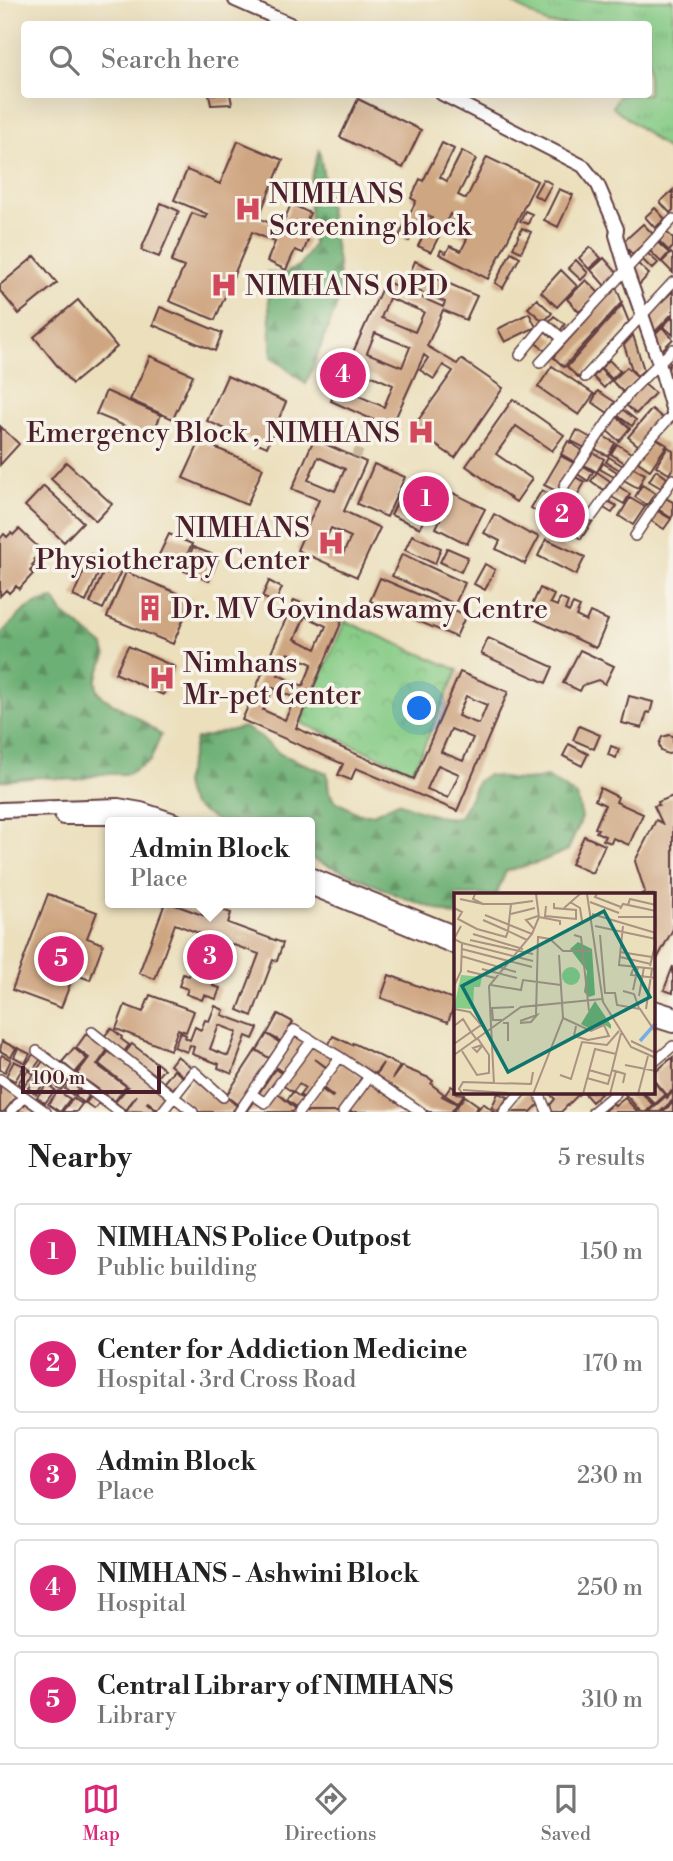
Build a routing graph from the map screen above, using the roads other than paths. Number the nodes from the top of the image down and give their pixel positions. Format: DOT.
graph roads {
  1 [pos="235,0"];
  2 [pos="248,0"];
  3 [pos="283,21"];
  4 [pos="295,21"];
  5 [pos="441,98"];
  6 [pos="450,98"];
  7 [pos="673,219"];
  8 [pos="616,235"];
  9 [pos="626,269"];
  10 [pos="673,282"];
  11 [pos="642,315"];
  12 [pos="562,338"];
  13 [pos="673,349"];
  14 [pos="520,355"];
  15 [pos="540,363"];
  16 [pos="659,363"];
  17 [pos="585,377"];
  18 [pos="673,413"];
  19 [pos="673,479"];
  20 [pos="564,486"];
  21 [pos="593,516"];
  22 [pos="635,536"];
  23 [pos="0,810"];
  24 [pos="105,817"];
  25 [pos="162,817"];
  26 [pos="0,820"];
  27 [pos="315,877"];
  28 [pos="315,889"];
  29 [pos="454,933"];
  30 [pos="454,946"];
  31 [pos="656,1009"];
  32 [pos="673,1014"];
  33 [pos="656,1020"];
  34 [pos="673,1025"];
  35 [pos="92,1032"];
  36 [pos="312,1040"];
  37 [pos="673,1046"];
  38 [pos="37,1051"];
  39 [pos="340,1057"];
  40 [pos="656,1060"];
  41 [pos="369,1077"];
  42 [pos="0,1079"];
  43 [pos="252,1094"];
  44 [pos="519,1094"];
  45 [pos="540,1094"];
  46 [pos="615,1094"];
  47 [pos="24,1096"];
  48 [pos="174,1096"];
  49 [pos="223,1097"];
  50 [pos="10,1112"];
  51 [pos="46,1112"];
  52 [pos="119,1112"];
  53 [pos="162,1112"];
  54 [pos="192,1112"];
  55 [pos="239,1112"];
  56 [pos="299,1112"];
  57 [pos="343,1112"];
  58 [pos="421,1112"];
  59 [pos="504,1112"];
  60 [pos="547,1112"];
  61 [pos="593,1112"];
  1 -- 3 [label="street"];
  2 -- 4 [label="street"];
  5 -- 8 [label="street"];
  6 -- 8 [label="street"];
  7 -- 9 [label="street"];
  8 -- 9 [label="street"];
  9 -- 11 [label="street"];
  9 -- 12 [label="street"];
  10 -- 11 [label="street"];
  11 -- 16 [label="street"];
  11 -- 17 [label="street"];
  12 -- 14 [label="street"];
  12 -- 15 [label="street"];
  13 -- 16 [label="street"];
  16 -- 18 [label="street"];
  16 -- 20 [label="street"];
  18 -- 21 [label="street"];
  19 -- 22 [label="street"];
  23 -- 25 [label="main road"];
  24 -- 26 [label="main road"];
  27 -- 29 [label="main road"];
  28 -- 30 [label="main road"];
  31 -- 32 [label="main road"];
  33 -- 34 [label="main road"];
  35 -- 48 [label="street"];
  36 -- 39 [label="street"];
  36 -- 43 [label="street"];
  36 -- 43 [label="street"];
  37 -- 40 [label="street"];
  38 -- 52 [label="street"];
  39 -- 41 [label="street"];
  39 -- 56 [label="street"];
  41 -- 57 [label="street"];
  41 -- 58 [label="street"];
  42 -- 47 [label="street"];
  43 -- 55 [label="street"];
  44 -- 59 [label="street"];
  45 -- 60 [label="street"];
  46 -- 61 [label="street"];
  47 -- 50 [label="street"];
  47 -- 51 [label="street"];
  48 -- 49 [label="street"];
  48 -- 53 [label="street"];
  48 -- 54 [label="street"];
}
